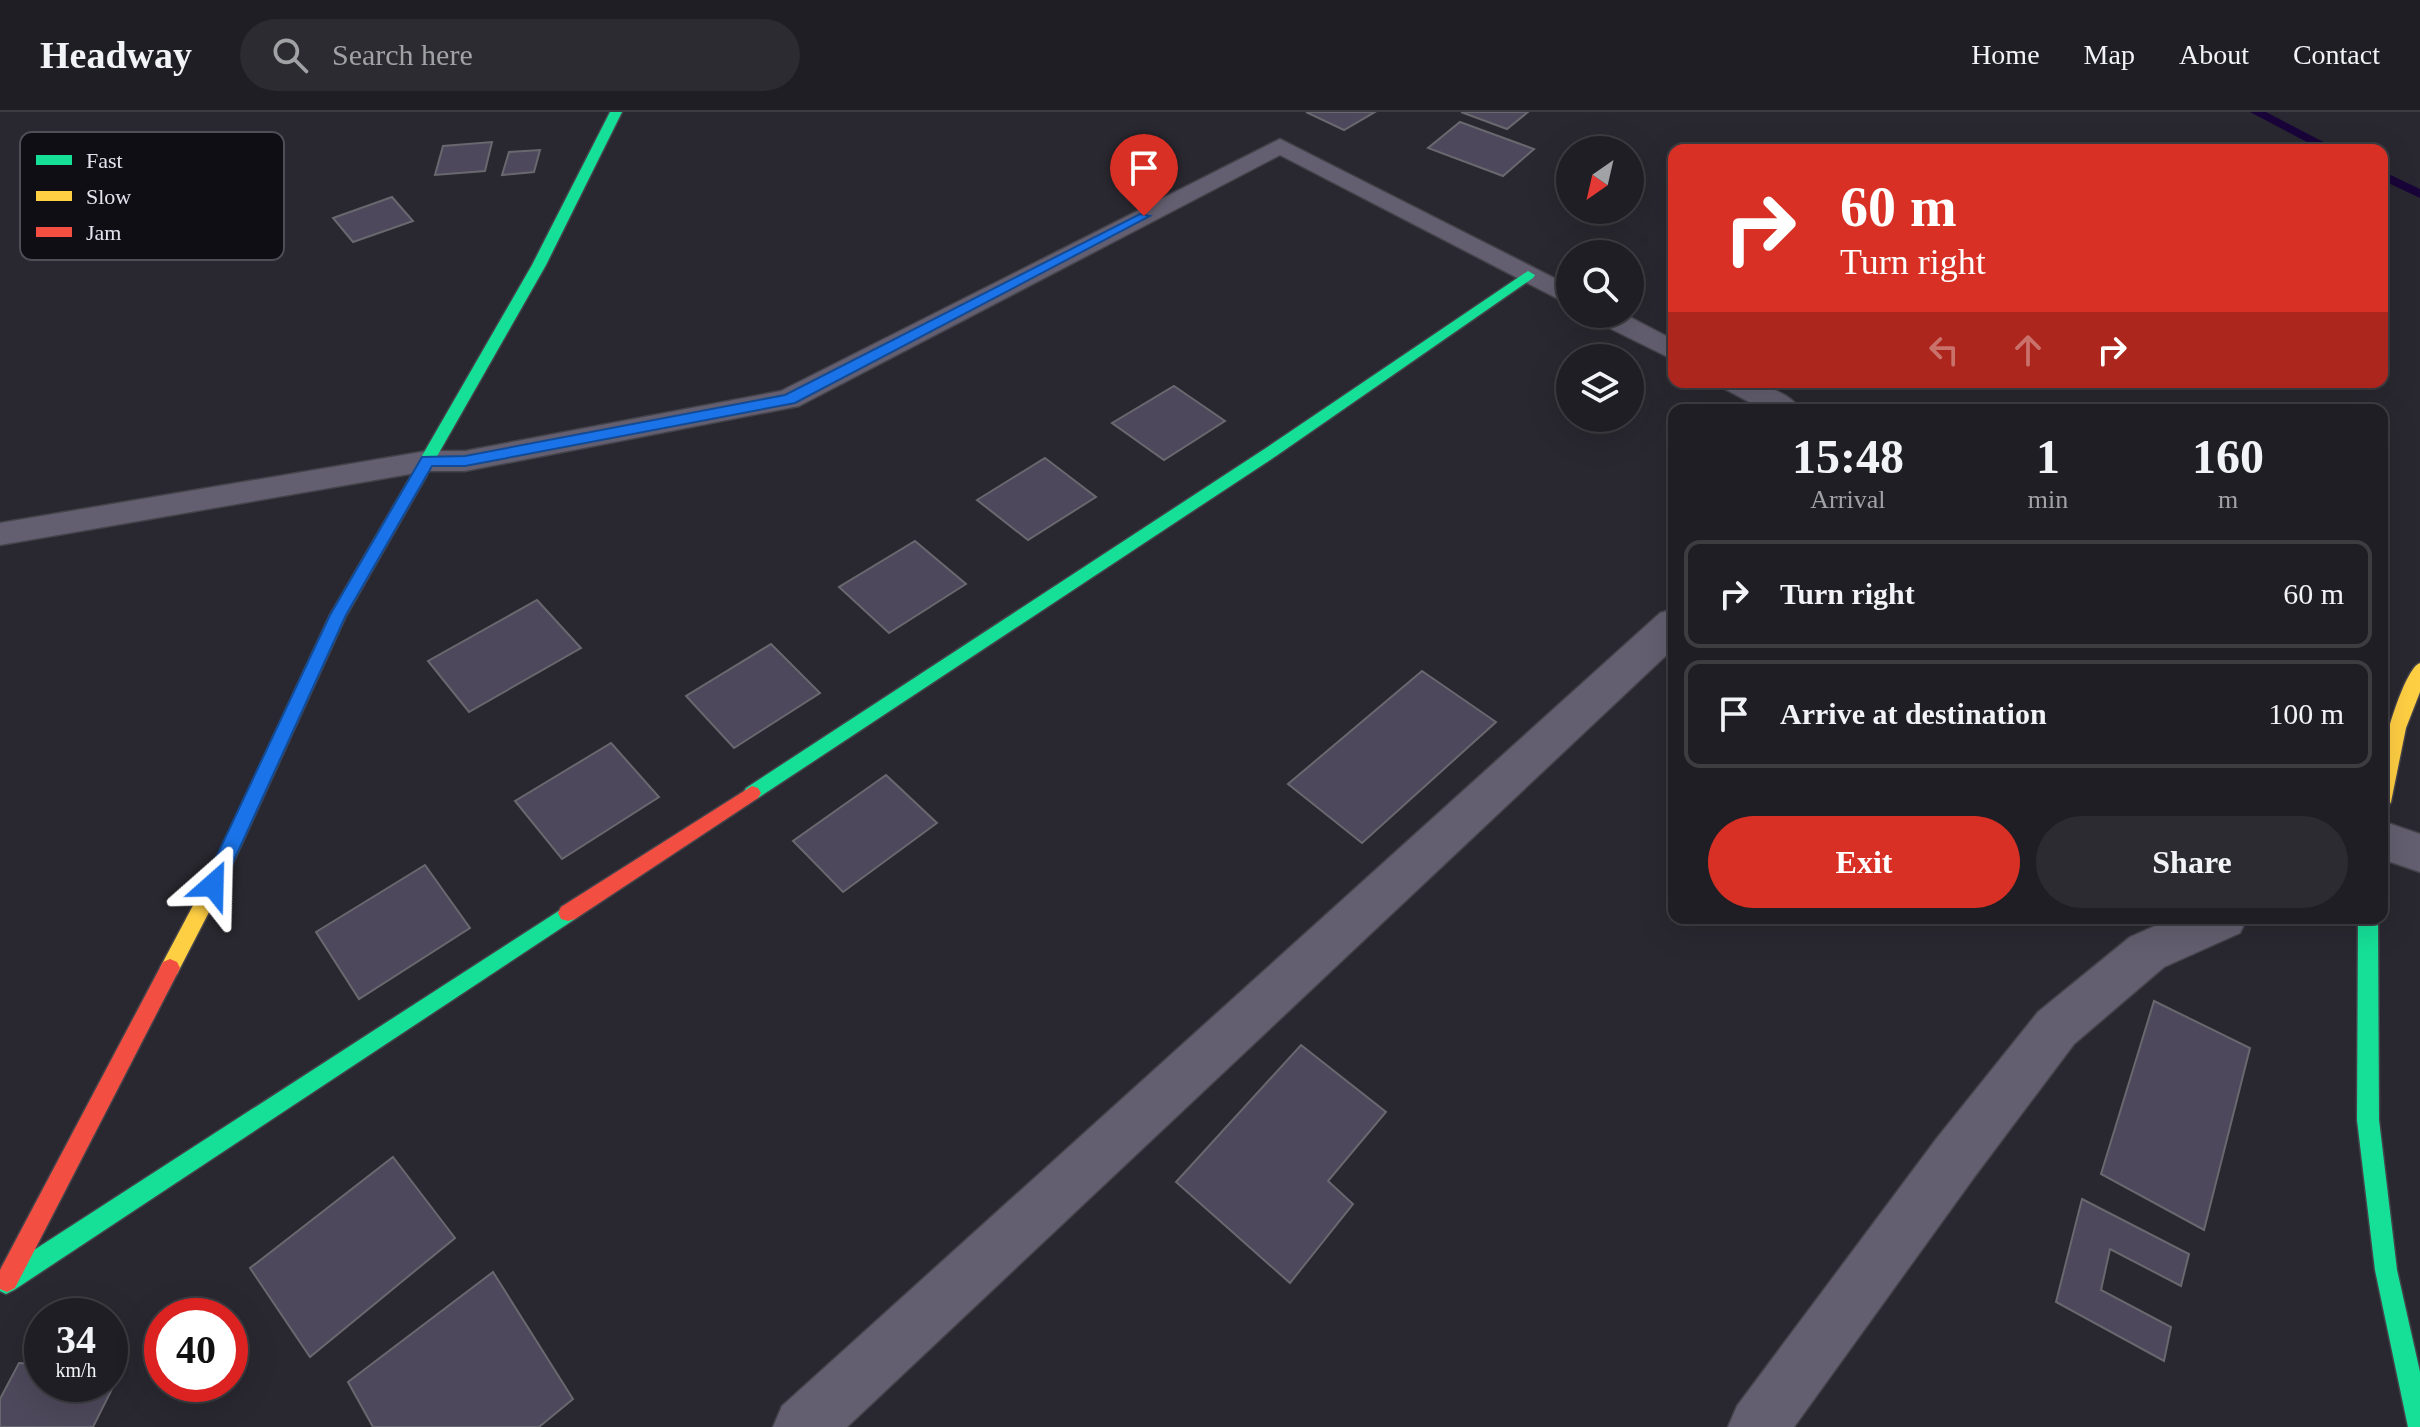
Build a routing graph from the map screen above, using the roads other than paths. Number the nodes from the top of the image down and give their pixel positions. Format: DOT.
graph roads {
  1 [pos="616,112"];
  2 [pos="1528,275"];
  3 [pos="1556,290"];
  4 [pos="1630,328"];
  5 [pos="1668,348"];
  6 [pos="1745,388"];
  7 [pos="1775,404"];
  8 [pos="427,461"];
  9 [pos="0,534"];
  10 [pos="1668,630"];
  11 [pos="2420,670"];
  12 [pos="2390,724"];
  13 [pos="2388,842"];
  14 [pos="2420,853"];
  15 [pos="2210,924"];
  16 [pos="2368,924"];
  17 [pos="3,1288"];
  18 [pos="803,1427"];
  19 [pos="1758,1427"];
  20 [pos="2420,1427"];
  1 -- 8 [label="street"];
  2 -- 3 [label="lane"];
  2 -- 8 [label="lane"];
  2 -- 17 [label="street"];
  4 -- 5 [label="lane"];
  6 -- 7 [label="lane"];
  8 -- 9 [label="lane"];
  8 -- 17 [label="street"];
  10 -- 18 [label="street"];
  11 -- 12 [label="street"];
  13 -- 14 [label="street"];
  15 -- 19 [label="street"];
  16 -- 20 [label="street"];
}
